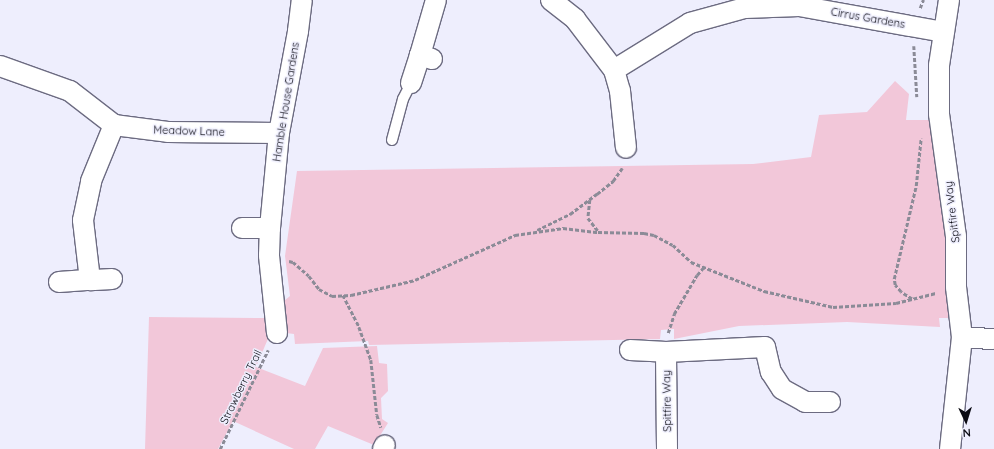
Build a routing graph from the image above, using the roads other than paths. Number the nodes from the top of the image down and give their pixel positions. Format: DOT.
graph roads {
  1 [pos="302,0"];
  2 [pos="436,0"];
  3 [pos="551,0"];
  4 [pos="949,0"];
  5 [pos="944,32"];
  6 [pos="16,66"];
  7 [pos="614,70"];
  8 [pos="411,83"];
  9 [pos="114,125"];
  10 [pos="279,133"];
  11 [pos="392,140"];
  12 [pos="626,148"];
  13 [pos="242,228"];
  14 [pos="270,228"];
  15 [pos="90,280"];
  16 [pos="112,280"];
  17 [pos="59,282"];
  18 [pos="277,333"];
  19 [pos="962,337"];
  20 [pos="994,339"];
  21 [pos="630,350"];
  22 [pos="666,352"];
  23 [pos="830,402"];
  24 [pos="668,449"];
  25 [pos="950,449"];
  1 -- 10 [label="street, Hamble House Gardens"];
  2 -- 8 [label="street"];
  3 -- 7 [label="street"];
  4 -- 5 [label="street, Spitfire Way"];
  5 -- 7 [label="street, Cirrus Gardens"];
  5 -- 19 [label="street, Spitfire Way"];
  6 -- 9 [label="street"];
  7 -- 12 [label="street"];
  8 -- 11 [label="lane"];
  9 -- 10 [label="street, Meadow Lane"];
  9 -- 15 [label="street"];
  10 -- 14 [label="street, Hamble House Gardens"];
  13 -- 14 [label="street"];
  14 -- 18 [label="street, Hamble House Gardens"];
  15 -- 16 [label="street"];
  15 -- 17 [label="street"];
  19 -- 20 [label="street"];
  19 -- 25 [label="street, Spitfire Way"];
  21 -- 22 [label="street"];
  22 -- 23 [label="street"];
  22 -- 24 [label="street, Spitfire Way"];
}
